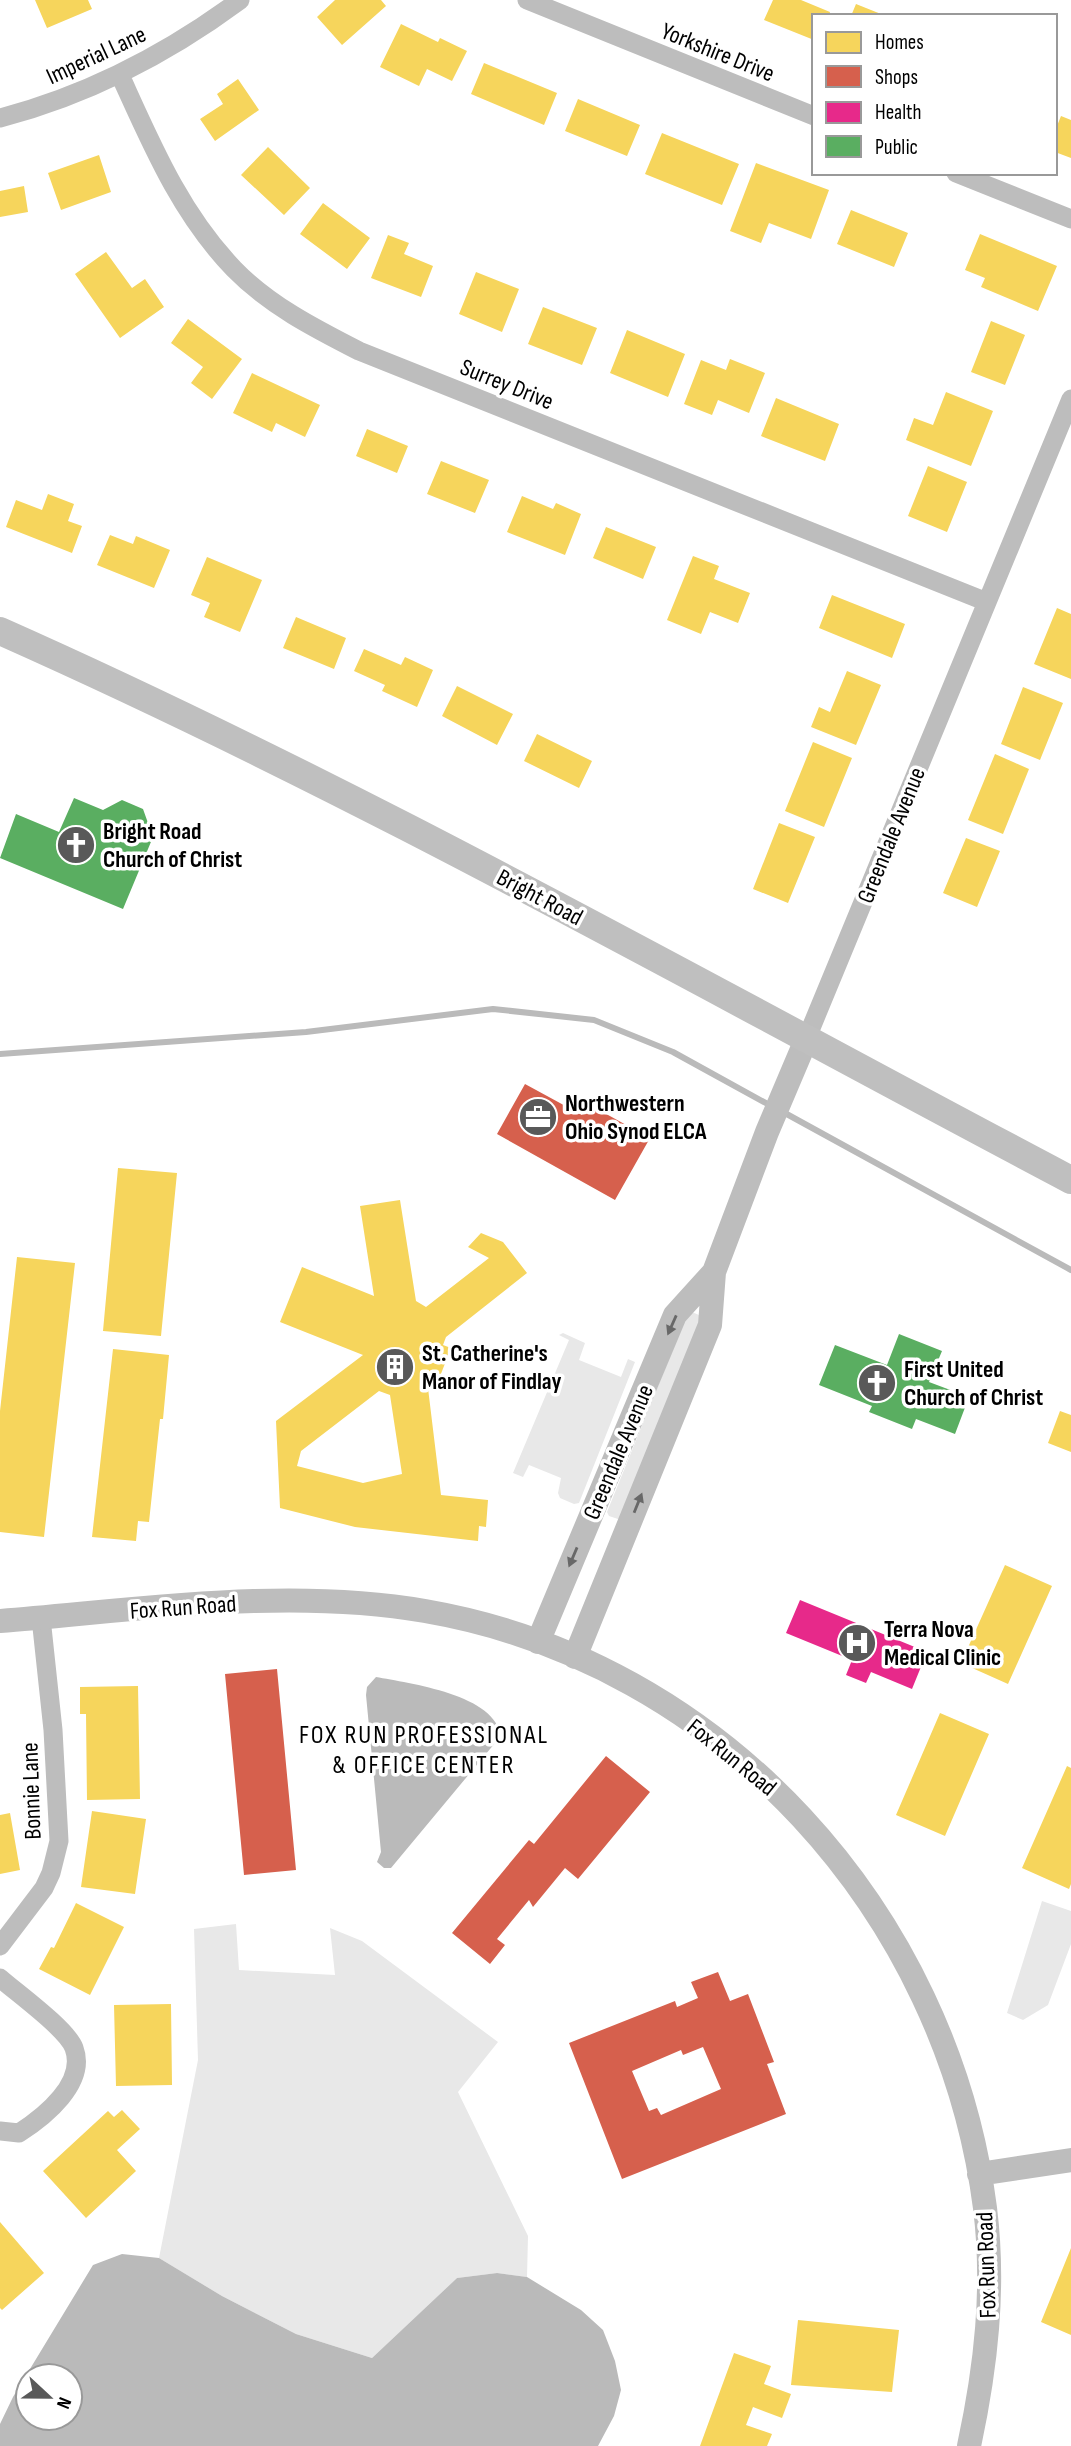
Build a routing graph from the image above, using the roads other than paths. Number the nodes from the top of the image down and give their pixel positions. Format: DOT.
graph roads {
  1 [pos="240,0"];
  2 [pos="527,0"];
  3 [pos="120,75"];
  4 [pos="812,115"];
  5 [pos="0,118"];
  6 [pos="962,175"];
  7 [pos="1071,219"];
  8 [pos="1071,399"];
  9 [pos="987,602"];
  10 [pos="0,631"];
  11 [pos="806,1040"];
  12 [pos="1071,1180"];
  13 [pos="714,1272"];
  14 [pos="41,1618"];
  15 [pos="0,1621"];
  16 [pos="538,1642"];
  17 [pos="575,1657"];
  18 [pos="0,1946"];
  19 [pos="0,1978"];
  20 [pos="0,2131"];
  21 [pos="1071,2160"];
  22 [pos="979,2174"];
  23 [pos="969,2446"];
  1 -- 3 [label="street, Imperial Lane"];
  2 -- 4 [label="street, Yorkshire Drive"];
  3 -- 5 [label="street, Imperial Lane"];
  3 -- 9 [label="street, Surrey Drive"];
  6 -- 7 [label="street"];
  8 -- 9 [label="street, Greendale Avenue"];
  9 -- 11 [label="street, Greendale Avenue"];
  10 -- 11 [label="main road, Bright Road"];
  11 -- 12 [label="main road, Bright Road"];
  11 -- 13 [label="street, Greendale Avenue"];
  13 -- 16 [label="street, Greendale Avenue, one-way"];
  17 -- 13 [label="street, Greendale Avenue, one-way"];
  14 -- 15 [label="street, Fox Run Road"];
  14 -- 16 [label="street, Fox Run Road"];
  14 -- 18 [label="street, Bonnie Lane"];
  16 -- 17 [label="street, Fox Run Road"];
  17 -- 22 [label="street, Fox Run Road"];
  19 -- 20 [label="street"];
  21 -- 22 [label="street"];
  22 -- 23 [label="street, Fox Run Road"];
}
